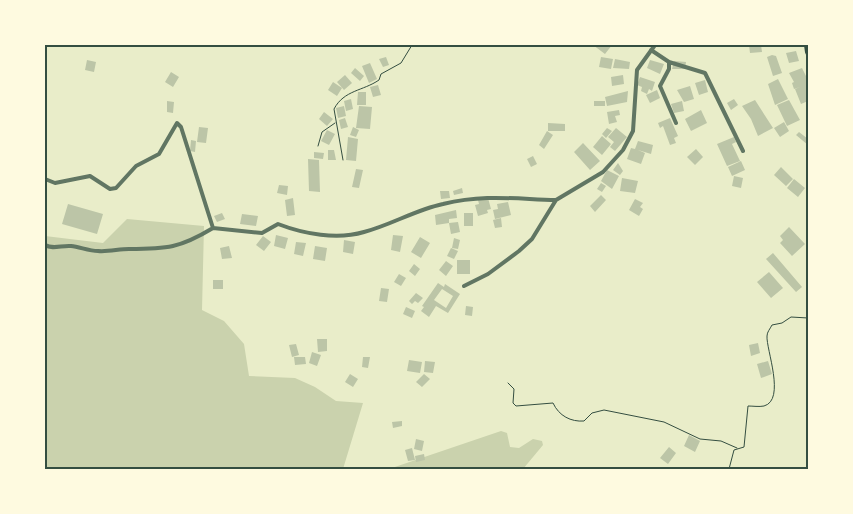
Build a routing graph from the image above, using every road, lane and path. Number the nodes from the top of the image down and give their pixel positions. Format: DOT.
graph roads {
  1 [pos="412,45"];
  2 [pos="655,45"];
  3 [pos="807,45"];
  4 [pos="651,50"];
  5 [pos="808,52"];
  6 [pos="669,62"];
  7 [pos="676,122"];
  8 [pos="336,123"];
  9 [pos="318,146"];
  10 [pos="743,151"];
  11 [pos="343,160"];
  12 [pos="45,179"];
  13 [pos="556,200"];
  14 [pos="213,228"];
  15 [pos="45,245"];
  16 [pos="464,286"];
  17 [pos="808,318"];
  18 [pos="508,383"];
  19 [pos="737,448"];
  20 [pos="729,469"];
  1 -- 8 [label="path"];
  2 -- 4 [label="street"];
  3 -- 5 [label="main road"];
  4 -- 6 [label="street"];
  4 -- 13 [label="street"];
  6 -- 7 [label="street"];
  6 -- 10 [label="street"];
  8 -- 9 [label="path"];
  8 -- 11 [label="path"];
  12 -- 14 [label="street"];
  13 -- 14 [label="street"];
  13 -- 16 [label="street"];
  14 -- 15 [label="street"];
  17 -- 19 [label="path"];
  18 -- 19 [label="path"];
  19 -- 20 [label="path"];
}
